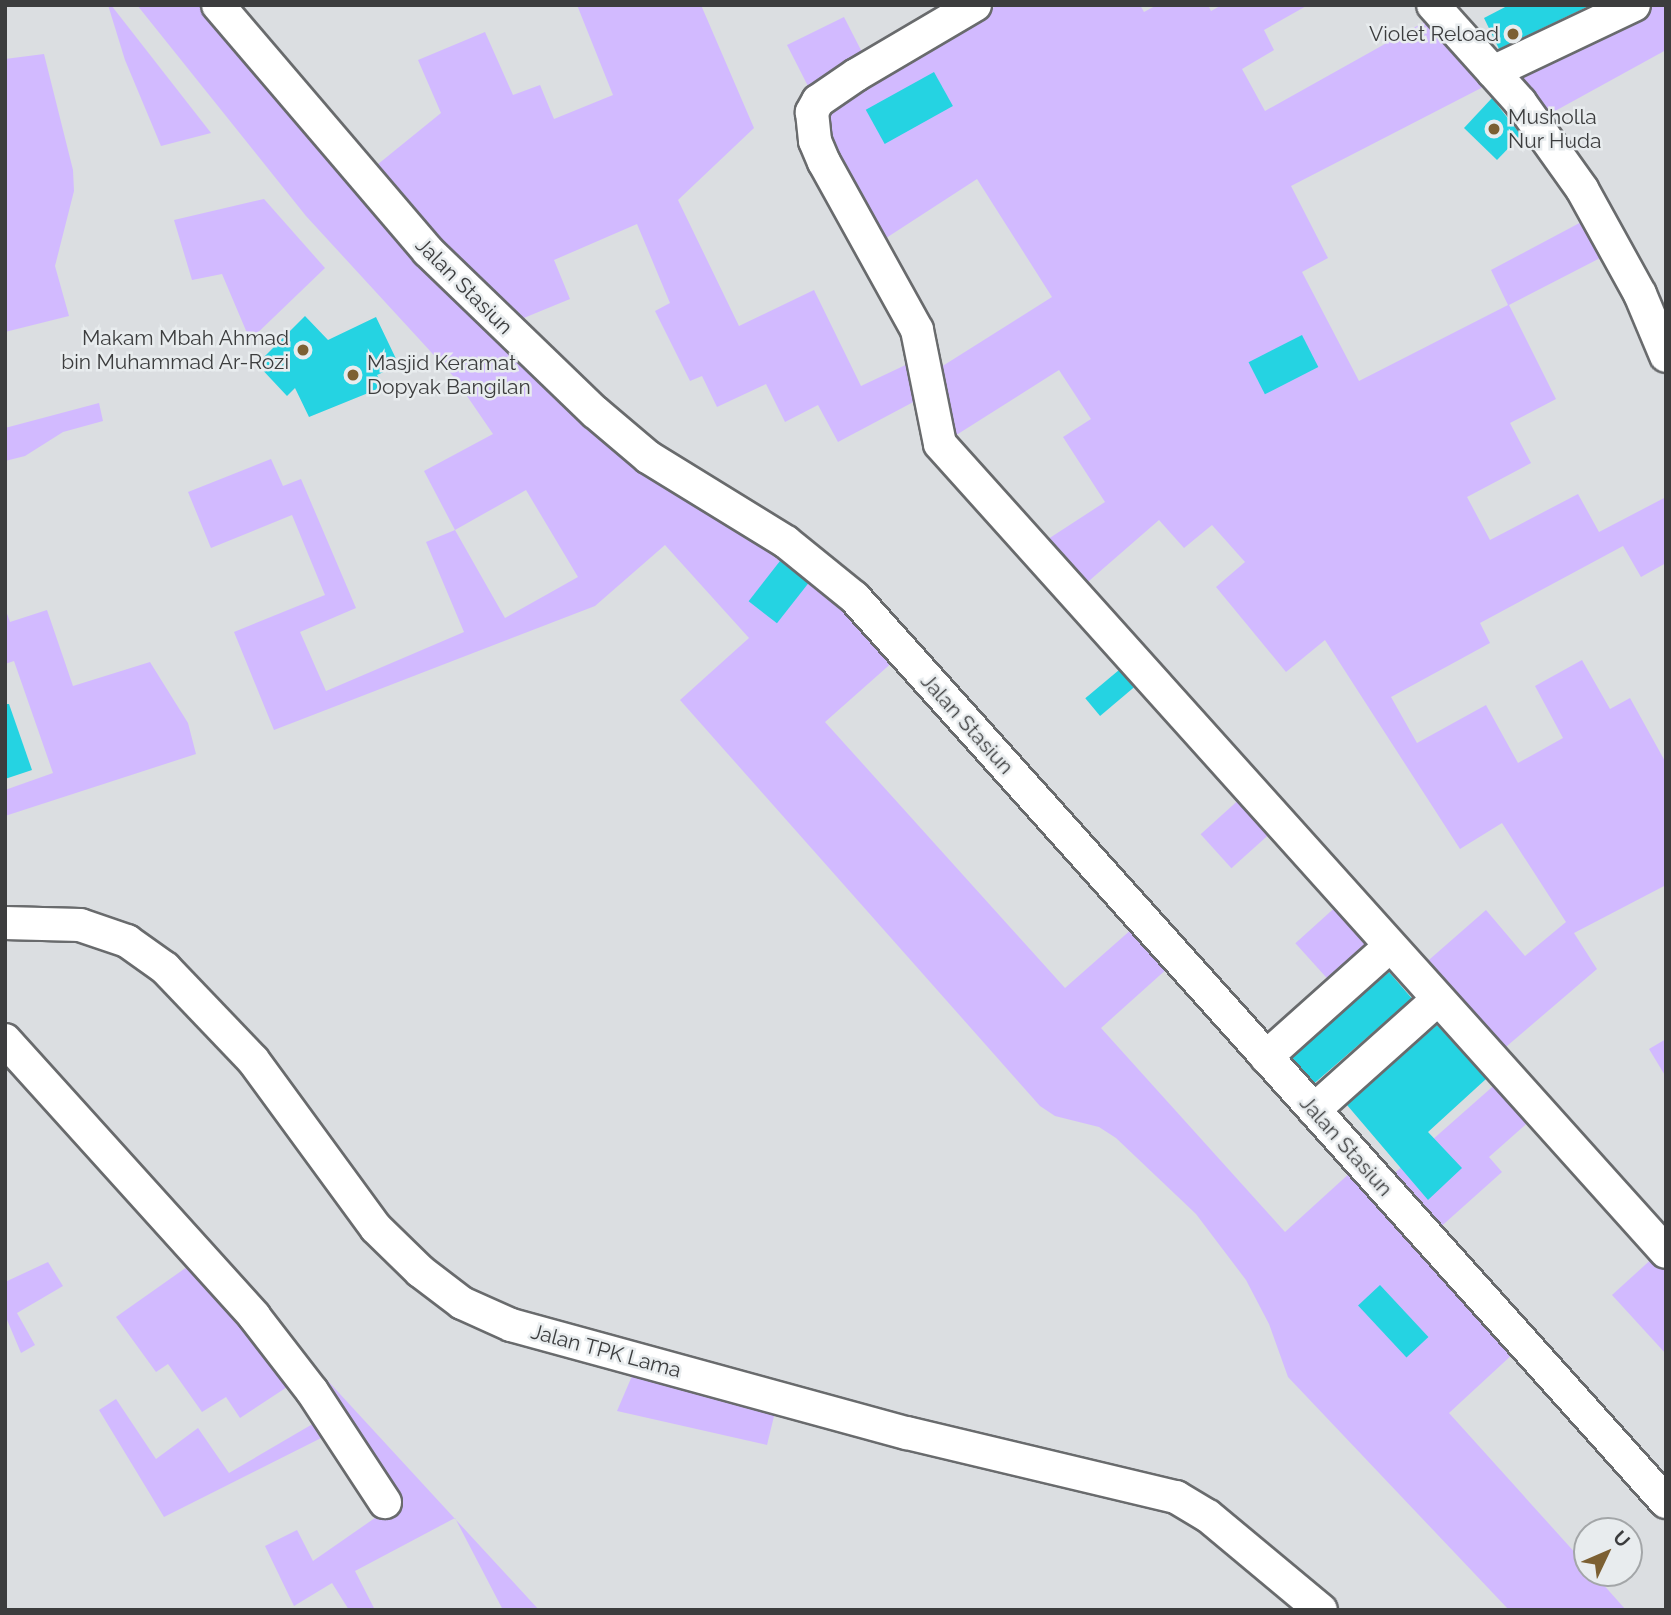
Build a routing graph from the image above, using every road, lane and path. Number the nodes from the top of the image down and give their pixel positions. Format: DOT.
graph roads {
  1 [pos="218,5"];
  2 [pos="975,5"];
  3 [pos="1433,5"];
  4 [pos="1634,5"];
  5 [pos="1493,72"];
  6 [pos="1666,356"];
  7 [pos="5,923"];
  8 [pos="1390,946"];
  9 [pos="1438,999"];
  10 [pos="5,1040"];
  11 [pos="1266,1057"];
  12 [pos="1314,1110"];
  13 [pos="1666,1252"];
  14 [pos="385,1502"];
  15 [pos="1666,1502"];
  16 [pos="1321,1610"];
  1 -- 11 [label="street, Jalan Stasiun"];
  2 -- 8 [label="street"];
  3 -- 5 [label="street"];
  4 -- 5 [label="street"];
  5 -- 6 [label="street"];
  7 -- 16 [label="street, Jalan TPK Lama"];
  8 -- 9 [label="street"];
  8 -- 11 [label="street"];
  9 -- 12 [label="street"];
  9 -- 13 [label="street"];
  10 -- 14 [label="street"];
  11 -- 12 [label="street, Jalan Stasiun"];
  12 -- 15 [label="street, Jalan Stasiun"];
}
